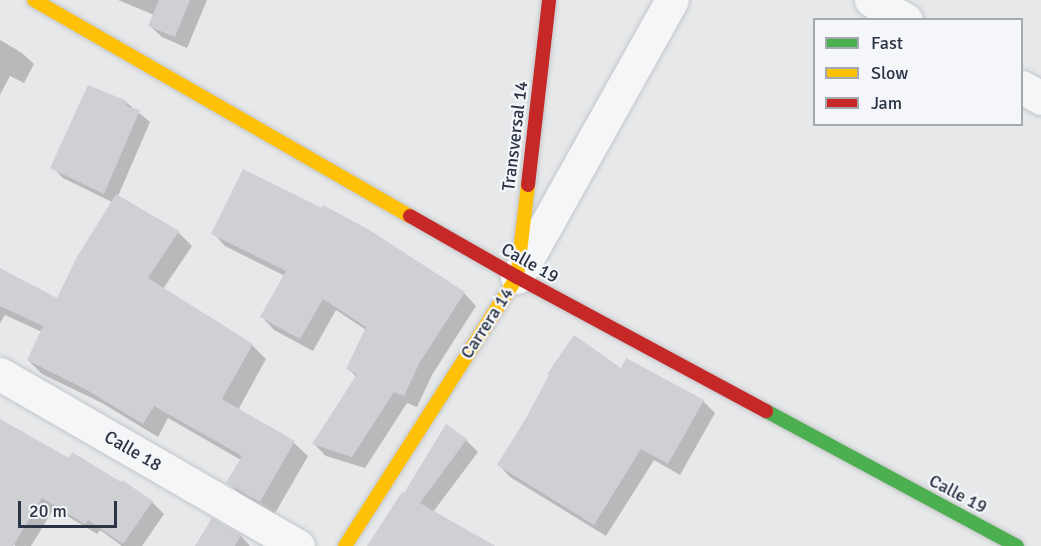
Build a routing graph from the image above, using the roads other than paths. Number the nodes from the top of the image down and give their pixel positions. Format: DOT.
graph roads {
  1 [pos="33,0"];
  2 [pos="549,0"];
  3 [pos="672,0"];
  4 [pos="871,0"];
  5 [pos="902,18"];
  6 [pos="1023,88"];
  7 [pos="1041,98"];
  8 [pos="517,277"];
  9 [pos="0,374"];
  10 [pos="298,546"];
  11 [pos="345,546"];
  12 [pos="1017,546"];
  1 -- 8 [label="street, Calle 19"];
  2 -- 8 [label="street, Transversal 14"];
  3 -- 8 [label="street, Carrera 14"];
  4 -- 5 [label="street"];
  6 -- 7 [label="street"];
  8 -- 11 [label="street, Carrera 14"];
  8 -- 12 [label="street, Calle 19"];
  9 -- 10 [label="street, Calle 18"];
}
